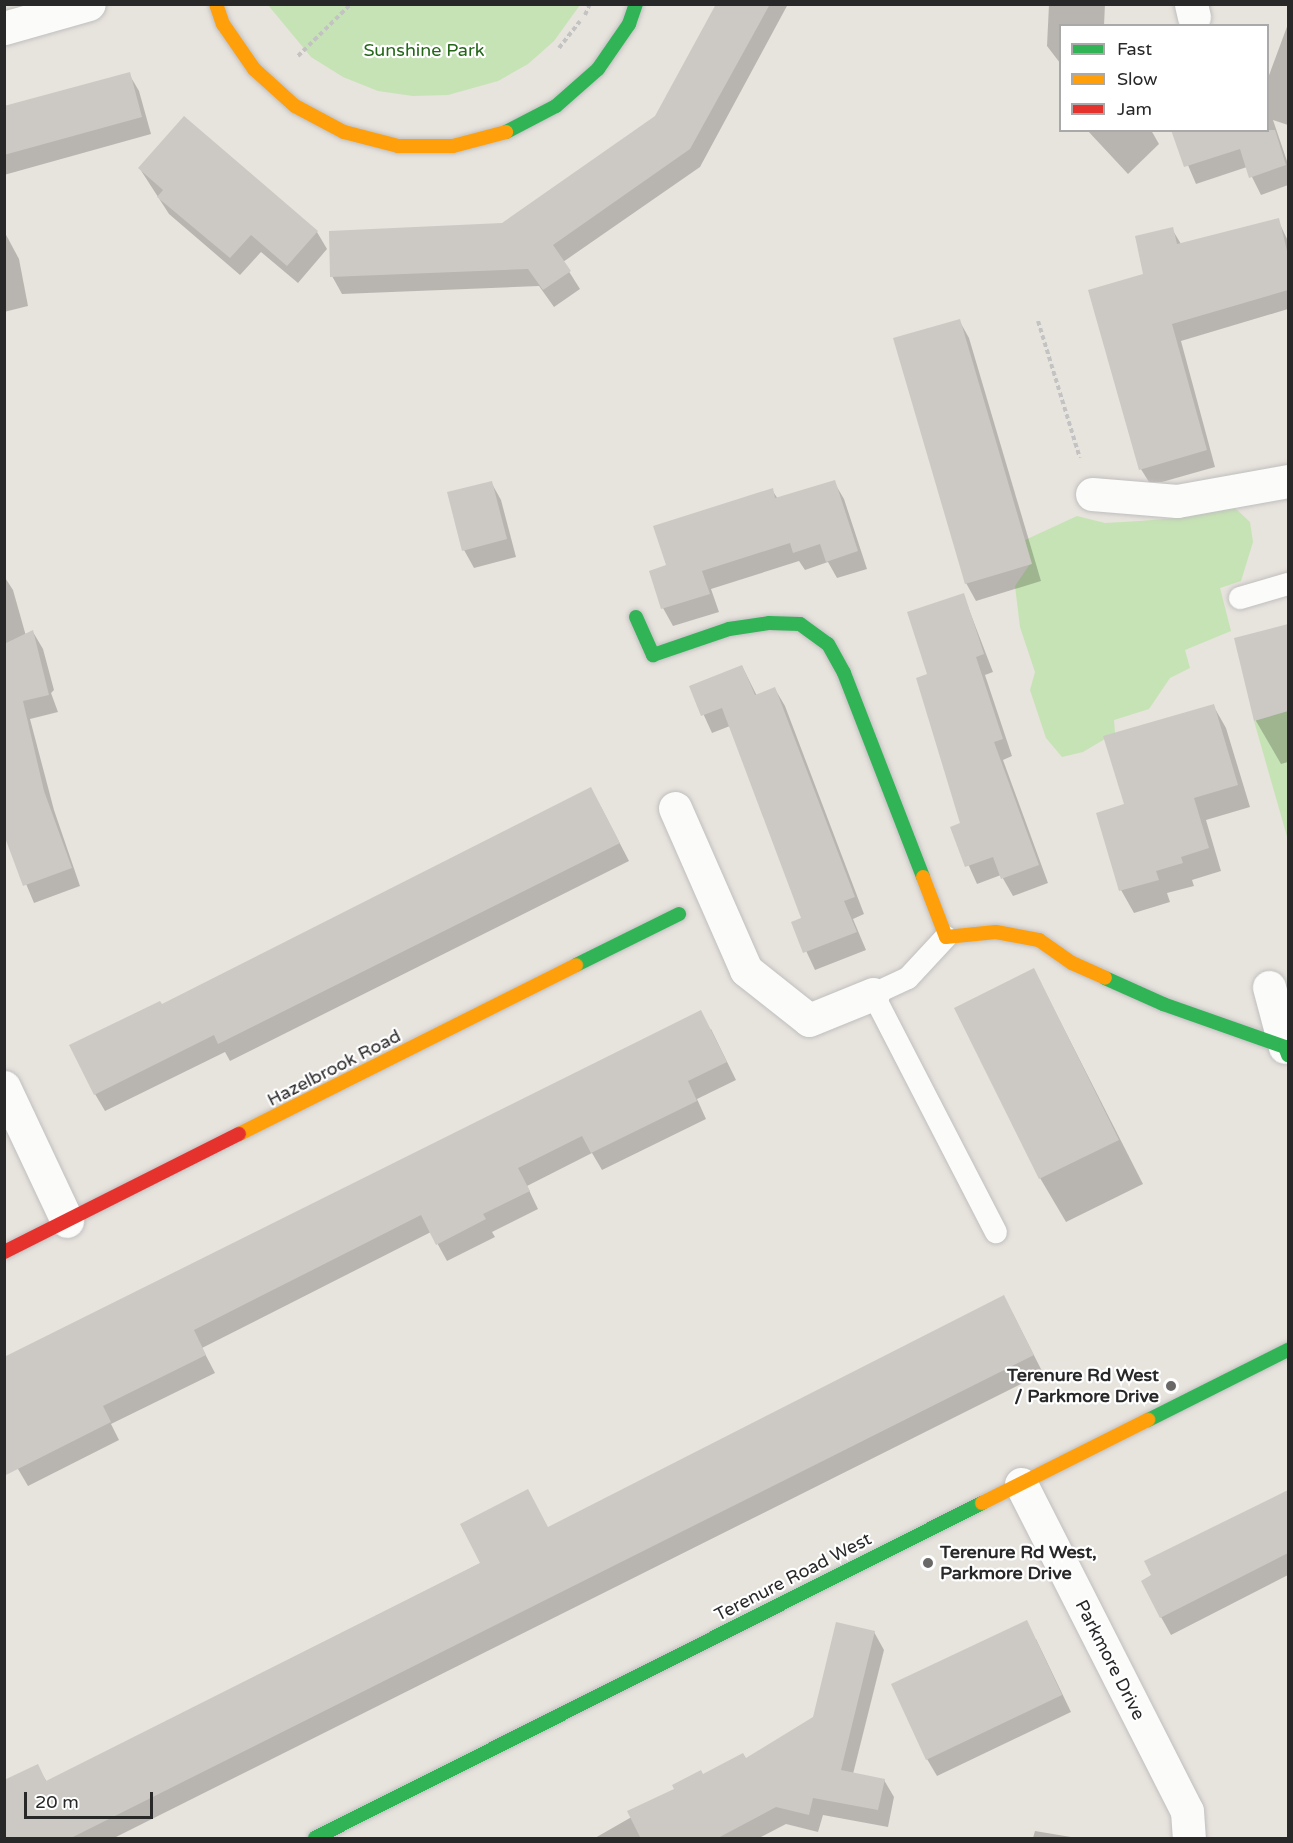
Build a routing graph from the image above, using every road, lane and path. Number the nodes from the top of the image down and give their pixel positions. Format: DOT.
graph roads {
  1 [pos="89,4"];
  2 [pos="216,4"];
  3 [pos="351,4"];
  4 [pos="590,4"];
  5 [pos="636,4"];
  6 [pos="4,28"];
  7 [pos="556,52"];
  8 [pos="293,61"];
  9 [pos="1038,321"];
  10 [pos="1288,481"];
  11 [pos="1092,494"];
  12 [pos="1288,584"];
  13 [pos="1240,598"];
  14 [pos="636,617"];
  15 [pos="675,808"];
  16 [pos="679,914"];
  17 [pos="946,937"];
  18 [pos="1269,987"];
  19 [pos="873,994"];
  20 [pos="1287,1051"];
  21 [pos="4,1087"];
  22 [pos="67,1221"];
  23 [pos="996,1232"];
  24 [pos="4,1252"];
  25 [pos="1288,1350"];
  26 [pos="1021,1484"];
  27 [pos="315,1839"];
  28 [pos="1189,1839"];
  1 -- 6 [label="street"];
  2 -- 5 [label="street"];
  3 -- 8 [label="path"];
  4 -- 7 [label="path"];
  9 -- 11 [label="path"];
  10 -- 11 [label="street"];
  12 -- 13 [label="lane"];
  14 -- 17 [label="street"];
  15 -- 19 [label="street"];
  16 -- 22 [label="street, Hazelbrook Road"];
  17 -- 19 [label="lane"];
  17 -- 20 [label="street"];
  18 -- 20 [label="street"];
  19 -- 23 [label="lane"];
  21 -- 22 [label="street"];
  22 -- 24 [label="street, Hazelbrook Road"];
  25 -- 26 [label="street, Terenure Road West"];
  26 -- 27 [label="street, Terenure Road West"];
  26 -- 28 [label="street, Parkmore Drive"];
}
